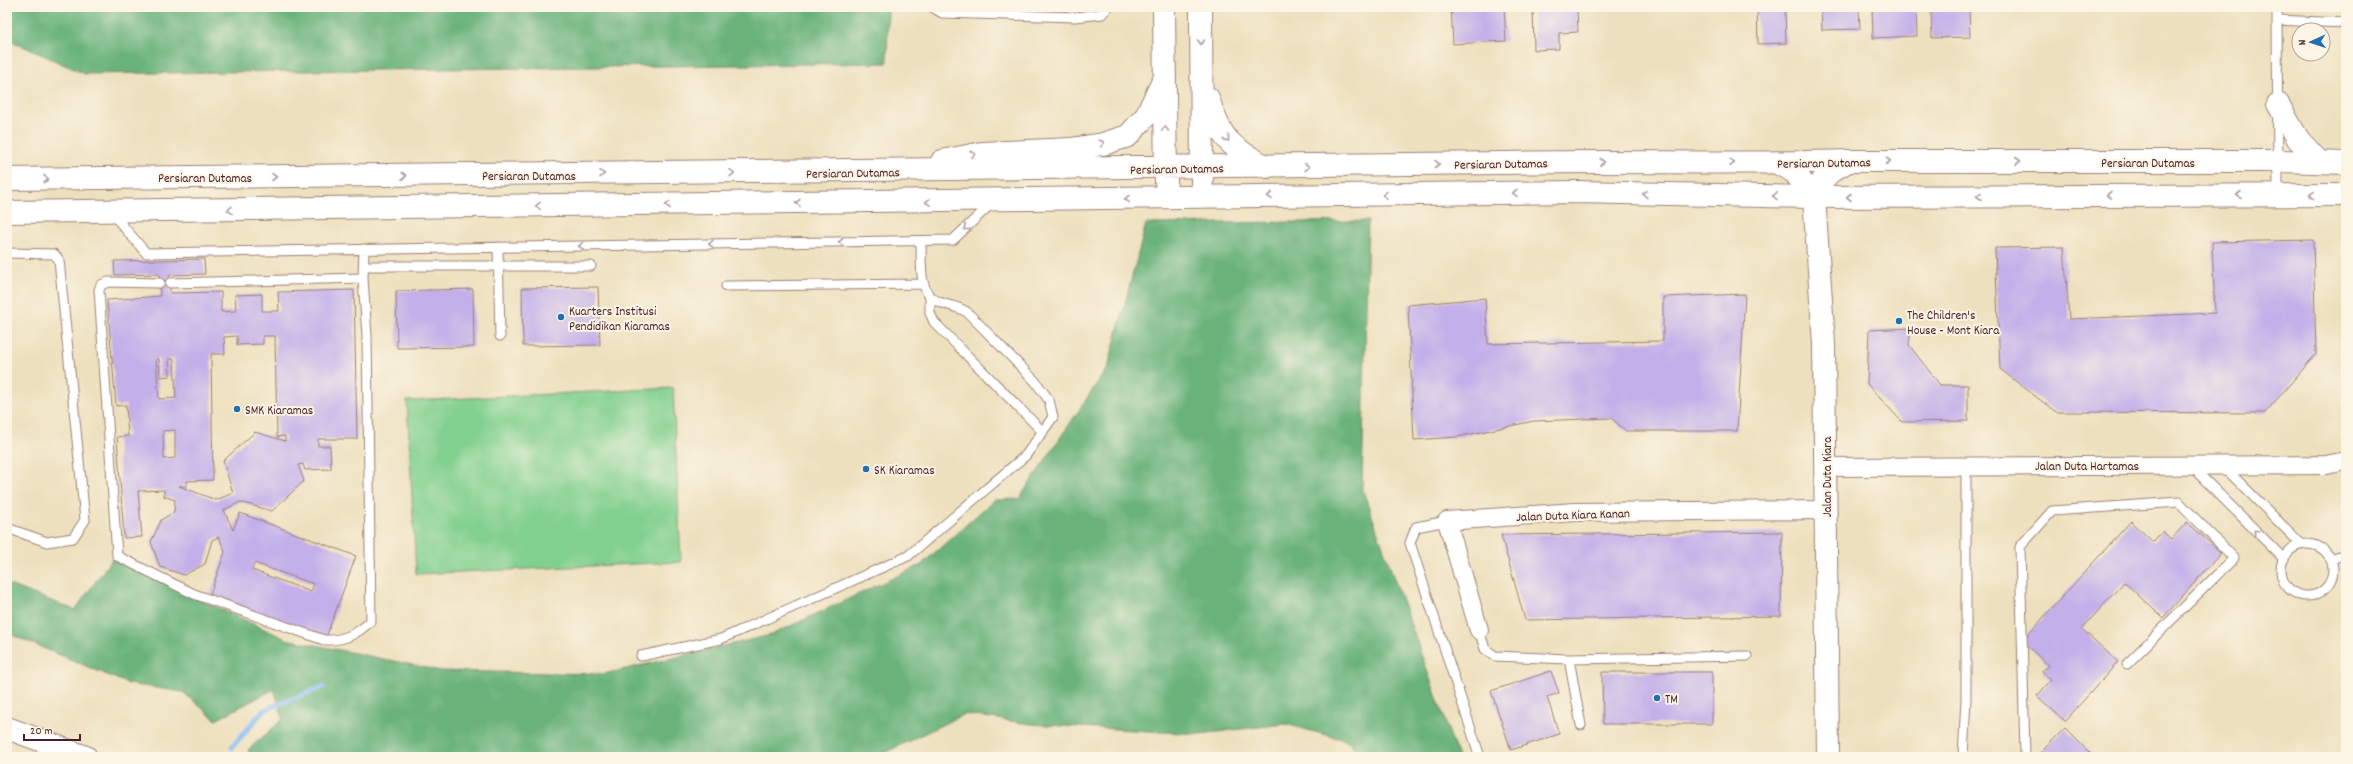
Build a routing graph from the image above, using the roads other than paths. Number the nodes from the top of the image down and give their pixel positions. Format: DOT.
graph roads {
  1 [pos="932,7"];
  2 [pos="1108,7"];
  3 [pos="1164,7"];
  4 [pos="1201,7"];
  5 [pos="2277,7"];
  6 [pos="2277,20"];
  7 [pos="2346,23"];
  8 [pos="1165,77"];
  9 [pos="1201,78"];
  10 [pos="2278,104"];
  11 [pos="1849,161"];
  12 [pos="2278,161"];
  13 [pos="2319,162"];
  14 [pos="2346,163"];
  15 [pos="1779,164"];
  16 [pos="1268,167"];
  17 [pos="1166,168"];
  18 [pos="1202,168"];
  19 [pos="894,171"];
  20 [pos="7,179"];
  21 [pos="2278,195"];
  22 [pos="2346,196"];
  23 [pos="1814,197"];
  24 [pos="1166,198"];
  25 [pos="1202,198"];
  26 [pos="995,201"];
  27 [pos="111,211"];
  28 [pos="7,212"];
  29 [pos="921,241"];
  30 [pos="498,247"];
  31 [pos="364,249"];
  32 [pos="7,253"];
  33 [pos="498,265"];
  34 [pos="364,266"];
  35 [pos="591,266"];
  36 [pos="363,278"];
  37 [pos="160,283"];
  38 [pos="170,283"];
  39 [pos="924,284"];
  40 [pos="726,286"];
  41 [pos="930,297"];
  42 [pos="500,336"];
  43 [pos="1043,432"];
  44 [pos="2346,461"];
  45 [pos="2190,464"];
  46 [pos="2222,465"];
  47 [pos="1827,466"];
  48 [pos="1966,466"];
  49 [pos="1819,510"];
  50 [pos="1447,522"];
  51 [pos="7,528"];
  52 [pos="2301,544"];
  53 [pos="2346,554"];
  54 [pos="2331,558"];
  55 [pos="2284,559"];
  56 [pos="1478,630"];
  57 [pos="641,656"];
  58 [pos="1747,656"];
  59 [pos="1569,659"];
  60 [pos="2127,664"];
  61 [pos="1581,725"];
  62 [pos="7,728"];
  63 [pos="86,757"];
  64 [pos="1480,757"];
  65 [pos="1828,757"];
  66 [pos="1963,757"];
  67 [pos="2025,757"];
  1 -- 2 [label="lane"];
  3 -- 8 [label="main road"];
  4 -- 9 [label="main road, one-way"];
  5 -- 6 [label="lane"];
  6 -- 7 [label="lane"];
  6 -- 10 [label="lane"];
  17 -- 8 [label="main road, one-way"];
  19 -- 8 [label="main road, one-way"];
  9 -- 16 [label="main road, one-way"];
  9 -- 18 [label="main road"];
  10 -- 12 [label="lane"];
  10 -- 13 [label="main road"];
  11 -- 12 [label="main road, Persiaran Dutamas, one-way"];
  11 -- 15 [label="main road, Persiaran Dutamas"];
  11 -- 23 [label="main road"];
  12 -- 13 [label="main road, Persiaran Dutamas"];
  12 -- 21 [label="lane"];
  13 -- 14 [label="main road, Persiaran Dutamas"];
  16 -- 15 [label="main road, Persiaran Dutamas, one-way"];
  15 -- 23 [label="main road"];
  16 -- 18 [label="main road, Persiaran Dutamas"];
  17 -- 18 [label="main road, Persiaran Dutamas"];
  17 -- 19 [label="main road, Persiaran Dutamas"];
  17 -- 24 [label="main road"];
  18 -- 25 [label="main road"];
  20 -- 19 [label="main road, Persiaran Dutamas, one-way"];
  22 -- 21 [label="main road, one-way"];
  21 -- 23 [label="main road, one-way"];
  23 -- 25 [label="main road, one-way"];
  23 -- 47 [label="main road, Jalan Duta Kiara"];
  24 -- 25 [label="main road"];
  24 -- 26 [label="main road, one-way"];
  26 -- 27 [label="main road, one-way"];
  26 -- 29 [label="lane, one-way"];
  27 -- 28 [label="main road"];
  27 -- 31 [label="lane"];
  29 -- 30 [label="lane, one-way"];
  29 -- 39 [label="lane"];
  30 -- 31 [label="lane"];
  30 -- 33 [label="lane"];
  31 -- 34 [label="lane"];
  32 -- 51 [label="lane"];
  33 -- 34 [label="lane"];
  33 -- 35 [label="lane"];
  33 -- 42 [label="lane"];
  34 -- 36 [label="lane"];
  36 -- 37 [label="lane"];
  36 -- 38 [label="lane"];
  39 -- 40 [label="lane"];
  39 -- 41 [label="lane"];
  41 -- 43 [label="lane"];
  41 -- 43 [label="lane"];
  43 -- 57 [label="lane"];
  44 -- 46 [label="street, Jalan Duta Hartamas"];
  45 -- 46 [label="street, Jalan Duta Hartamas"];
  45 -- 48 [label="street, Jalan Duta Hartamas"];
  55 -- 45 [label="lane, one-way"];
  46 -- 52 [label="lane"];
  47 -- 48 [label="street, Jalan Duta Hartamas"];
  47 -- 49 [label="main road, Jalan Duta Kiara"];
  48 -- 66 [label="lane"];
  49 -- 50 [label="street, Jalan Duta Kiara Kanan"];
  49 -- 65 [label="main road, Jalan Duta Kiara"];
  50 -- 56 [label="street"];
  50 -- 64 [label="lane"];
  52 -- 54 [label="lane"];
  52 -- 55 [label="lane"];
  53 -- 54 [label="lane"];
  54 -- 55 [label="lane"];
  56 -- 59 [label="lane"];
  58 -- 59 [label="lane"];
  59 -- 61 [label="lane"];
  60 -- 67 [label="lane"];
  62 -- 63 [label="main road"];
}
